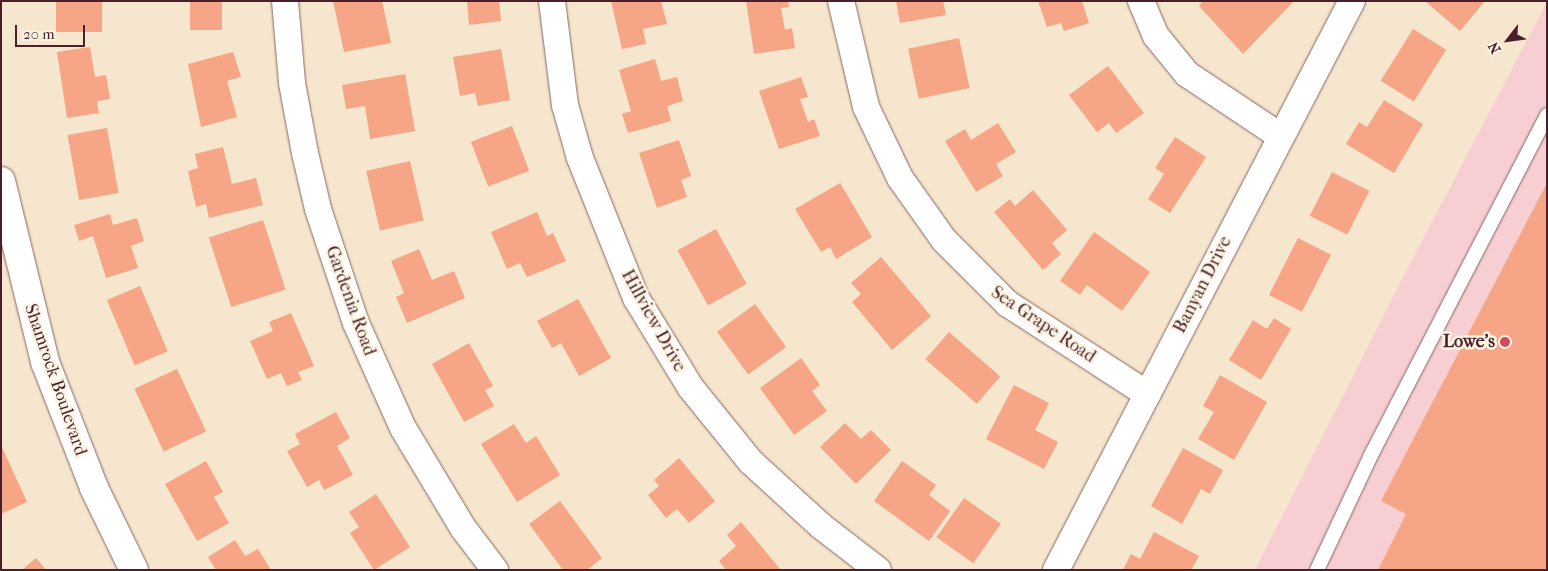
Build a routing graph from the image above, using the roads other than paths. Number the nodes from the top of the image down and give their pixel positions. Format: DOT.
graph roads {
  1 [pos="286,1"];
  2 [pos="552,1"];
  3 [pos="841,1"];
  4 [pos="1141,1"];
  5 [pos="1352,1"];
  6 [pos="1547,115"];
  7 [pos="1280,136"];
  8 [pos="1,180"];
  9 [pos="1147,394"];
  10 [pos="134,570"];
  11 [pos="495,570"];
  12 [pos="878,570"];
  13 [pos="1056,570"];
  14 [pos="1317,570"];
  1 -- 11 [label="street, Gardenia Road"];
  2 -- 12 [label="street, Hillview Drive"];
  3 -- 9 [label="street, Sea Grape Road"];
  4 -- 7 [label="street"];
  5 -- 7 [label="street, Banyan Drive"];
  6 -- 14 [label="lane"];
  7 -- 9 [label="street, Banyan Drive"];
  8 -- 10 [label="street, Shamrock Boulevard"];
  9 -- 13 [label="street, Banyan Drive"];
}
